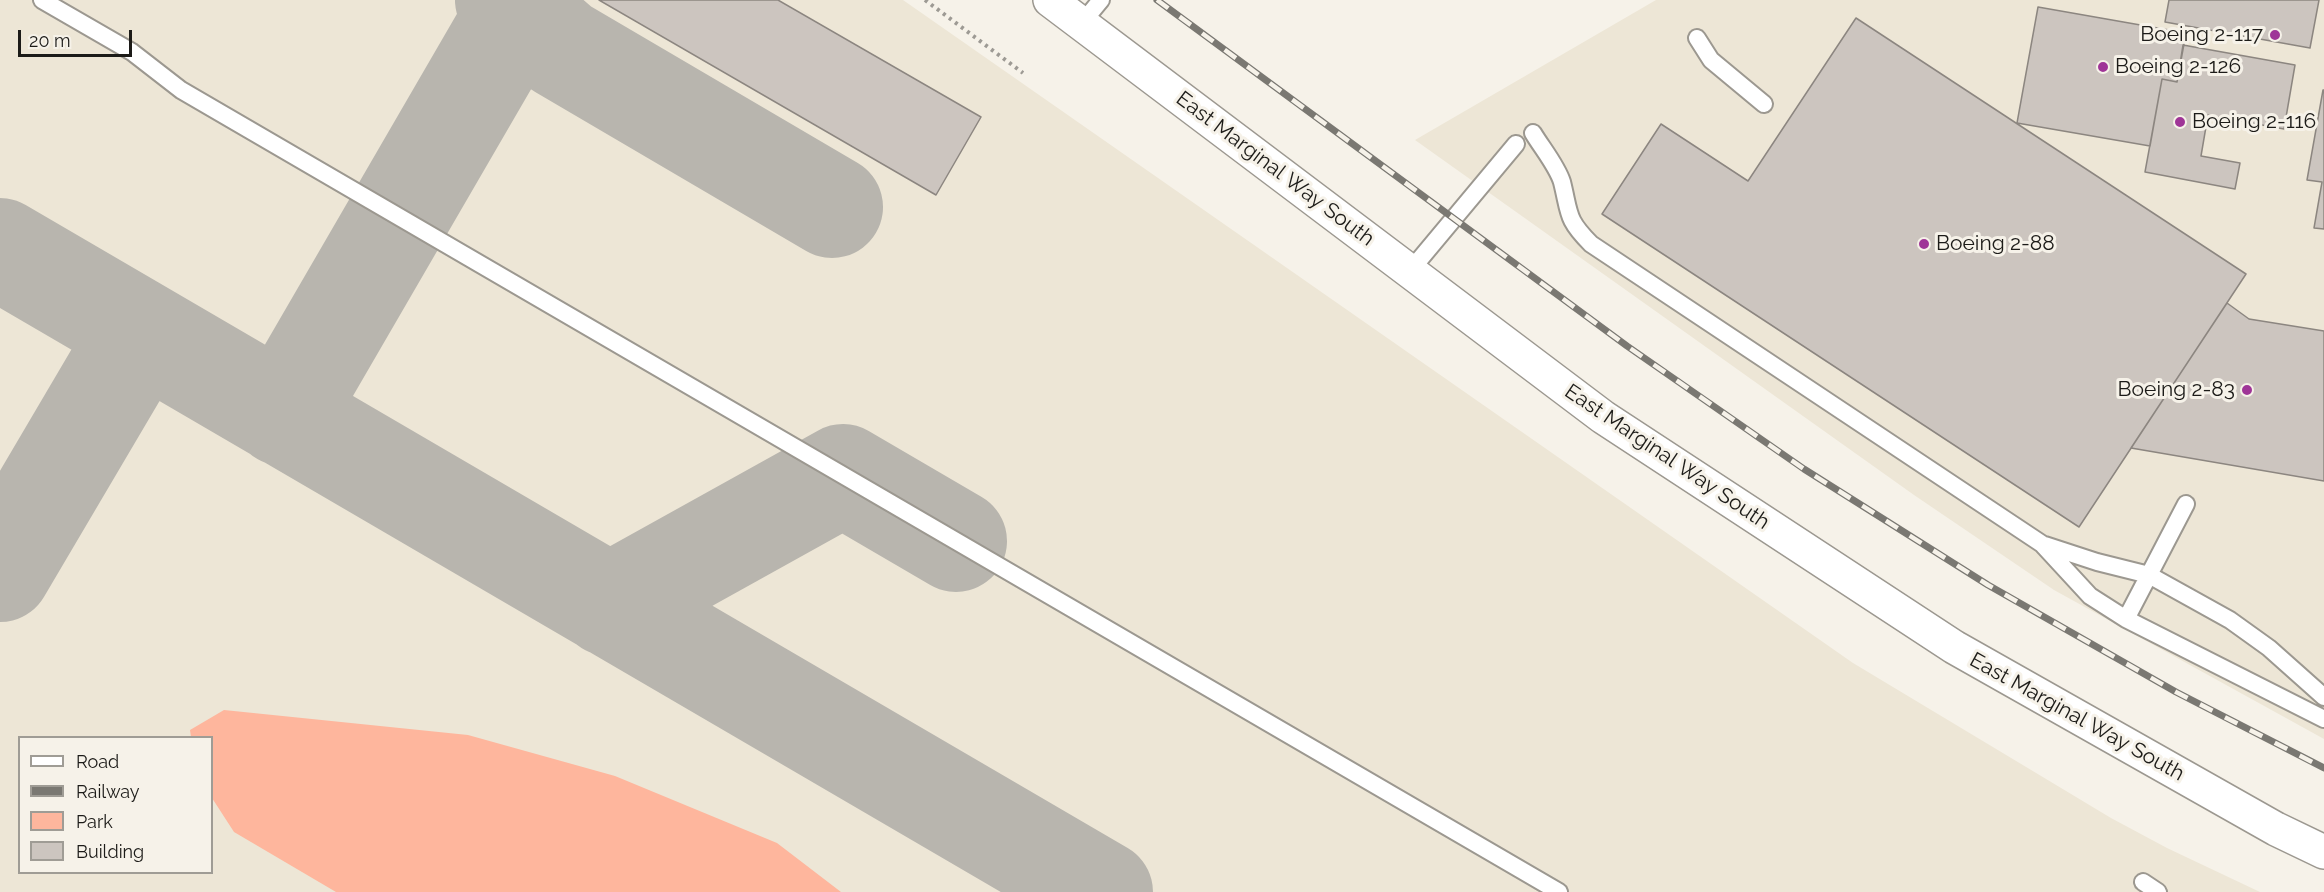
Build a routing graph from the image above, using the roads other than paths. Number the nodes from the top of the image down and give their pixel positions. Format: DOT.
graph roads {
  1 [pos="42,0"];
  2 [pos="1050,0"];
  3 [pos="1091,12"];
  4 [pos="1697,38"];
  5 [pos="1764,104"];
  6 [pos="1533,133"];
  7 [pos="1516,144"];
  8 [pos="1410,272"];
  9 [pos="2186,504"];
  10 [pos="2042,544"];
  11 [pos="2149,575"];
  12 [pos="2126,619"];
  13 [pos="2324,697"];
  14 [pos="2324,719"];
  15 [pos="2324,852"];
  16 [pos="2143,882"];
  17 [pos="1559,892"];
  18 [pos="2158,892"];
  1 -- 17 [label="lane"];
  2 -- 3 [label="main road, East Marginal Way South"];
  3 -- 8 [label="main road, East Marginal Way South"];
  4 -- 5 [label="lane"];
  6 -- 10 [label="lane"];
  7 -- 8 [label="lane"];
  8 -- 15 [label="main road, East Marginal Way South"];
  9 -- 11 [label="lane"];
  10 -- 11 [label="lane"];
  10 -- 12 [label="lane"];
  11 -- 12 [label="lane"];
  11 -- 13 [label="lane"];
  12 -- 14 [label="lane"];
  16 -- 18 [label="lane"];
}
